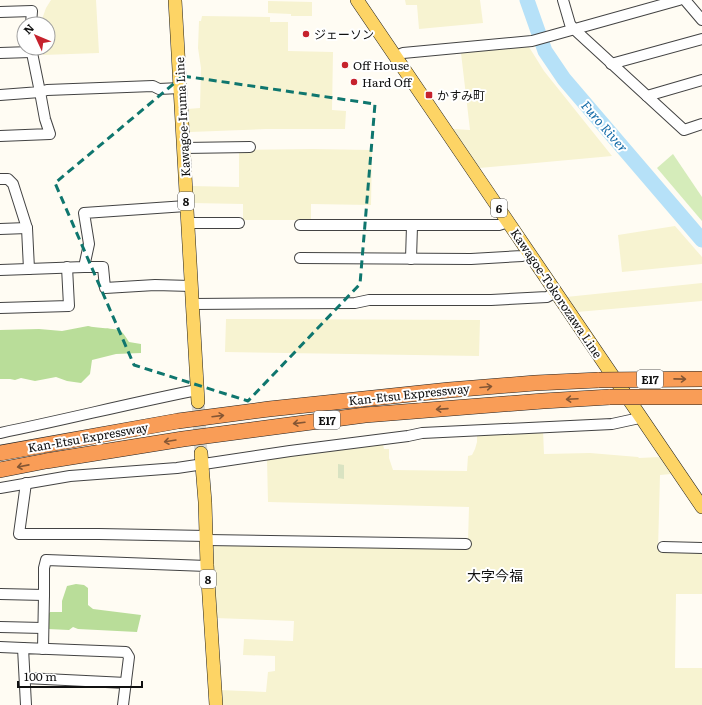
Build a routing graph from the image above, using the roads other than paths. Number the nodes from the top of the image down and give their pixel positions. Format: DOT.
graph roads {
  1 [pos="175,0"];
  2 [pos="357,0"];
  3 [pos="563,0"];
  4 [pos="679,0"];
  5 [pos="685,0"];
  6 [pos="0,12"];
  7 [pos="32,16"];
  8 [pos="702,20"];
  9 [pos="574,30"];
  10 [pos="702,39"];
  11 [pos="16,51"];
  12 [pos="0,53"];
  13 [pos="32,56"];
  14 [pos="396,56"];
  15 [pos="611,64"];
  16 [pos="702,80"];
  17 [pos="180,88"];
  18 [pos="40,92"];
  19 [pos="0,95"];
  20 [pos="648,96"];
  21 [pos="702,124"];
  22 [pos="0,136"];
  23 [pos="250,147"];
  24 [pos="184,148"];
  25 [pos="0,179"];
  26 [pos="186,206"];
  27 [pos="508,222"];
  28 [pos="187,223"];
  29 [pos="239,223"];
  30 [pos="300,225"];
  31 [pos="412,226"];
  32 [pos="27,228"];
  33 [pos="0,230"];
  34 [pos="528,252"];
  35 [pos="300,258"];
  36 [pos="411,259"];
  37 [pos="68,267"];
  38 [pos="84,267"];
  39 [pos="29,269"];
  40 [pos="0,270"];
  41 [pos="191,286"];
  42 [pos="556,292"];
  43 [pos="193,304"];
  44 [pos="0,308"];
  45 [pos="702,379"];
  46 [pos="198,396"];
  47 [pos="702,397"];
  48 [pos="640,417"];
  49 [pos="0,433"];
  50 [pos="0,453"];
  51 [pos="201,459"];
  52 [pos="0,470"];
  53 [pos="26,483"];
  54 [pos="0,488"];
  55 [pos="702,507"];
  56 [pos="207,538"];
  57 [pos="466,544"];
  58 [pos="662,547"];
  59 [pos="702,548"];
  60 [pos="208,566"];
  61 [pos="0,594"];
  62 [pos="44,595"];
  63 [pos="0,627"];
  64 [pos="43,628"];
  65 [pos="0,647"];
  66 [pos="23,648"];
  67 [pos="43,649"];
  68 [pos="25,678"];
  69 [pos="126,683"];
  70 [pos="26,705"];
  71 [pos="123,705"];
  72 [pos="216,705"];
  1 -- 17 [label="main road, Kawagoe-Iruma Line / 8"];
  2 -- 14 [label="main road, Kawagoe-Tokorozawa Line / 6"];
  3 -- 9 [label="street"];
  4 -- 9 [label="street"];
  5 -- 8 [label="street"];
  6 -- 7 [label="street"];
  9 -- 14 [label="street"];
  9 -- 15 [label="street"];
  10 -- 15 [label="street"];
  11 -- 12 [label="street"];
  13 -- 18 [label="street"];
  14 -- 27 [label="main road, Kawagoe-Tokorozawa Line / 6"];
  15 -- 20 [label="street"];
  16 -- 20 [label="street"];
  17 -- 18 [label="street"];
  17 -- 24 [label="main road, Kawagoe-Iruma Line / 8"];
  18 -- 19 [label="street"];
  18 -- 22 [label="street"];
  20 -- 21 [label="street"];
  23 -- 24 [label="street"];
  24 -- 26 [label="main road, Kawagoe-Iruma Line / 8"];
  25 -- 32 [label="street"];
  26 -- 28 [label="main road, Kawagoe-Iruma Line / 8"];
  26 -- 38 [label="street"];
  27 -- 31 [label="street"];
  27 -- 34 [label="main road, Kawagoe-Tokorozawa Line / 6"];
  28 -- 29 [label="street"];
  28 -- 41 [label="main road, Kawagoe-Iruma Line / 8"];
  30 -- 31 [label="street"];
  31 -- 36 [label="street"];
  32 -- 33 [label="street"];
  32 -- 39 [label="street"];
  34 -- 36 [label="street"];
  34 -- 42 [label="main road, Kawagoe-Tokorozawa Line / 6"];
  35 -- 36 [label="street"];
  37 -- 38 [label="street"];
  37 -- 39 [label="street"];
  37 -- 44 [label="street"];
  38 -- 41 [label="street"];
  39 -- 40 [label="street"];
  41 -- 43 [label="main road, Kawagoe-Iruma Line / 8"];
  42 -- 43 [label="street"];
  42 -- 48 [label="main road, Kawagoe-Tokorozawa Line / 6"];
  43 -- 46 [label="main road, Kawagoe-Iruma Line / 8"];
  50 -- 45 [label="highway, Kan-Etsu Expressway / E17, one-way, bridge"];
  46 -- 49 [label="street"];
  47 -- 52 [label="highway, Kan-Etsu Expressway / E17, one-way, bridge"];
  48 -- 51 [label="street"];
  48 -- 55 [label="main road, Kawagoe-Tokorozawa Line / 6"];
  51 -- 53 [label="street"];
  51 -- 56 [label="main road, 8"];
  53 -- 54 [label="street"];
  53 -- 56 [label="street"];
  56 -- 57 [label="street"];
  56 -- 60 [label="main road, 8"];
  58 -- 59 [label="street"];
  60 -- 62 [label="street"];
  60 -- 72 [label="main road, 8"];
  61 -- 62 [label="street"];
  62 -- 64 [label="street"];
  63 -- 64 [label="street"];
  64 -- 67 [label="street"];
  65 -- 66 [label="street"];
  66 -- 67 [label="street"];
  66 -- 68 [label="street"];
  67 -- 69 [label="street"];
  68 -- 69 [label="street"];
  68 -- 70 [label="street"];
  69 -- 71 [label="street"];
}
